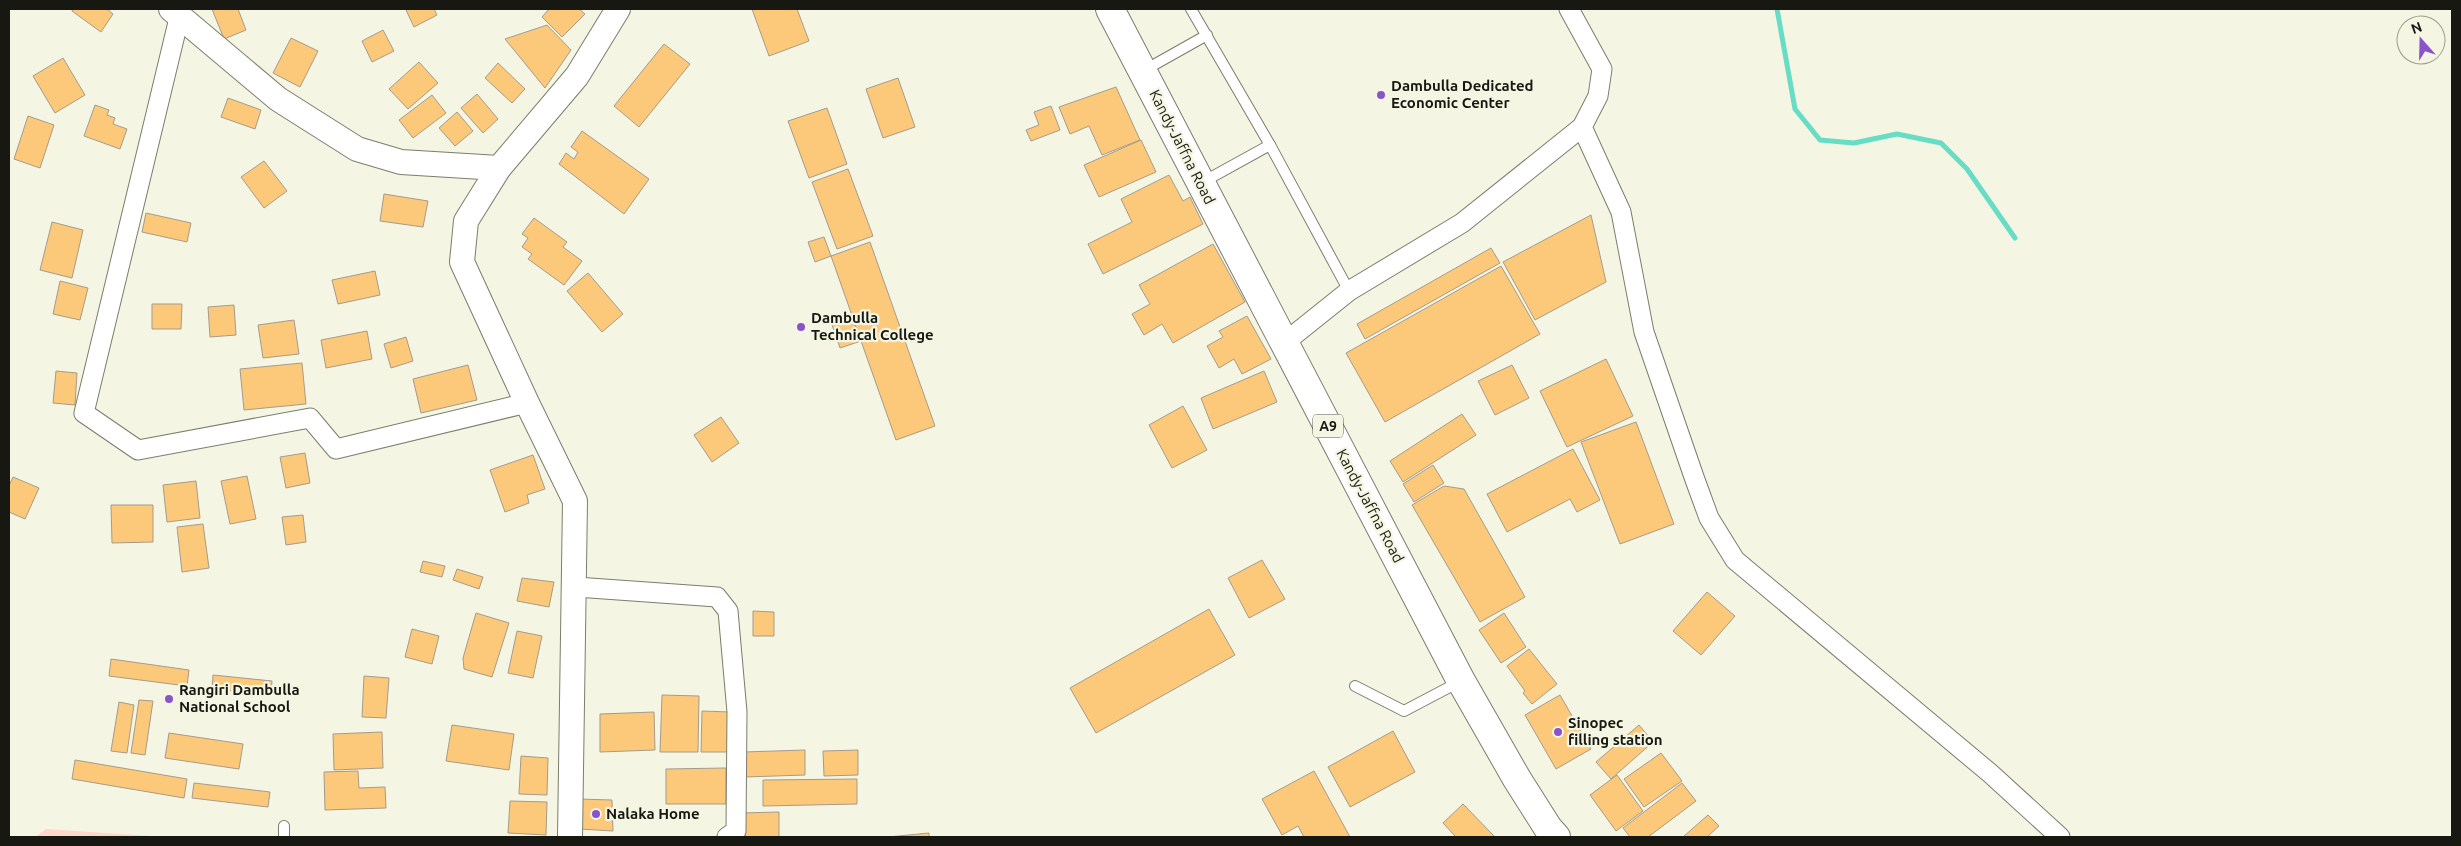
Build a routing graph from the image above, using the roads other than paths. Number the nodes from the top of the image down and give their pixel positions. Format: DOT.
graph roads {
  1 [pos="618,9"];
  2 [pos="1110,9"];
  3 [pos="1191,9"];
  4 [pos="1570,9"];
  5 [pos="176,11"];
  6 [pos="1206,35"];
  7 [pos="1142,71"];
  8 [pos="1582,128"];
  9 [pos="1270,145"];
  10 [pos="499,168"];
  11 [pos="1200,184"];
  12 [pos="1349,291"];
  13 [pos="1284,343"];
  14 [pos="527,403"];
  15 [pos="576,587"];
  16 [pos="1461,681"];
  17 [pos="1355,686"];
  18 [pos="284,826"];
  19 [pos="284,837"];
  20 [pos="570,837"];
  21 [pos="727,837"];
  22 [pos="1556,837"];
  23 [pos="2060,837"];
  1 -- 10 [label="street"];
  2 -- 7 [label="highway, Kandy-Jaffna Road / A9"];
  3 -- 6 [label="lane"];
  4 -- 8 [label="street"];
  5 -- 10 [label="street"];
  5 -- 14 [label="street"];
  6 -- 7 [label="lane"];
  6 -- 9 [label="lane"];
  7 -- 11 [label="highway, Kandy-Jaffna Road / A9"];
  8 -- 12 [label="street"];
  8 -- 23 [label="street"];
  9 -- 11 [label="lane"];
  9 -- 12 [label="lane"];
  10 -- 14 [label="street"];
  11 -- 13 [label="highway, Kandy-Jaffna Road / A9"];
  12 -- 13 [label="street"];
  13 -- 16 [label="highway, Kandy-Jaffna Road / A9"];
  14 -- 15 [label="street"];
  15 -- 20 [label="street"];
  15 -- 21 [label="street"];
  16 -- 17 [label="lane"];
  16 -- 22 [label="highway, Kandy-Jaffna Road / A9"];
  18 -- 19 [label="lane"];
}
